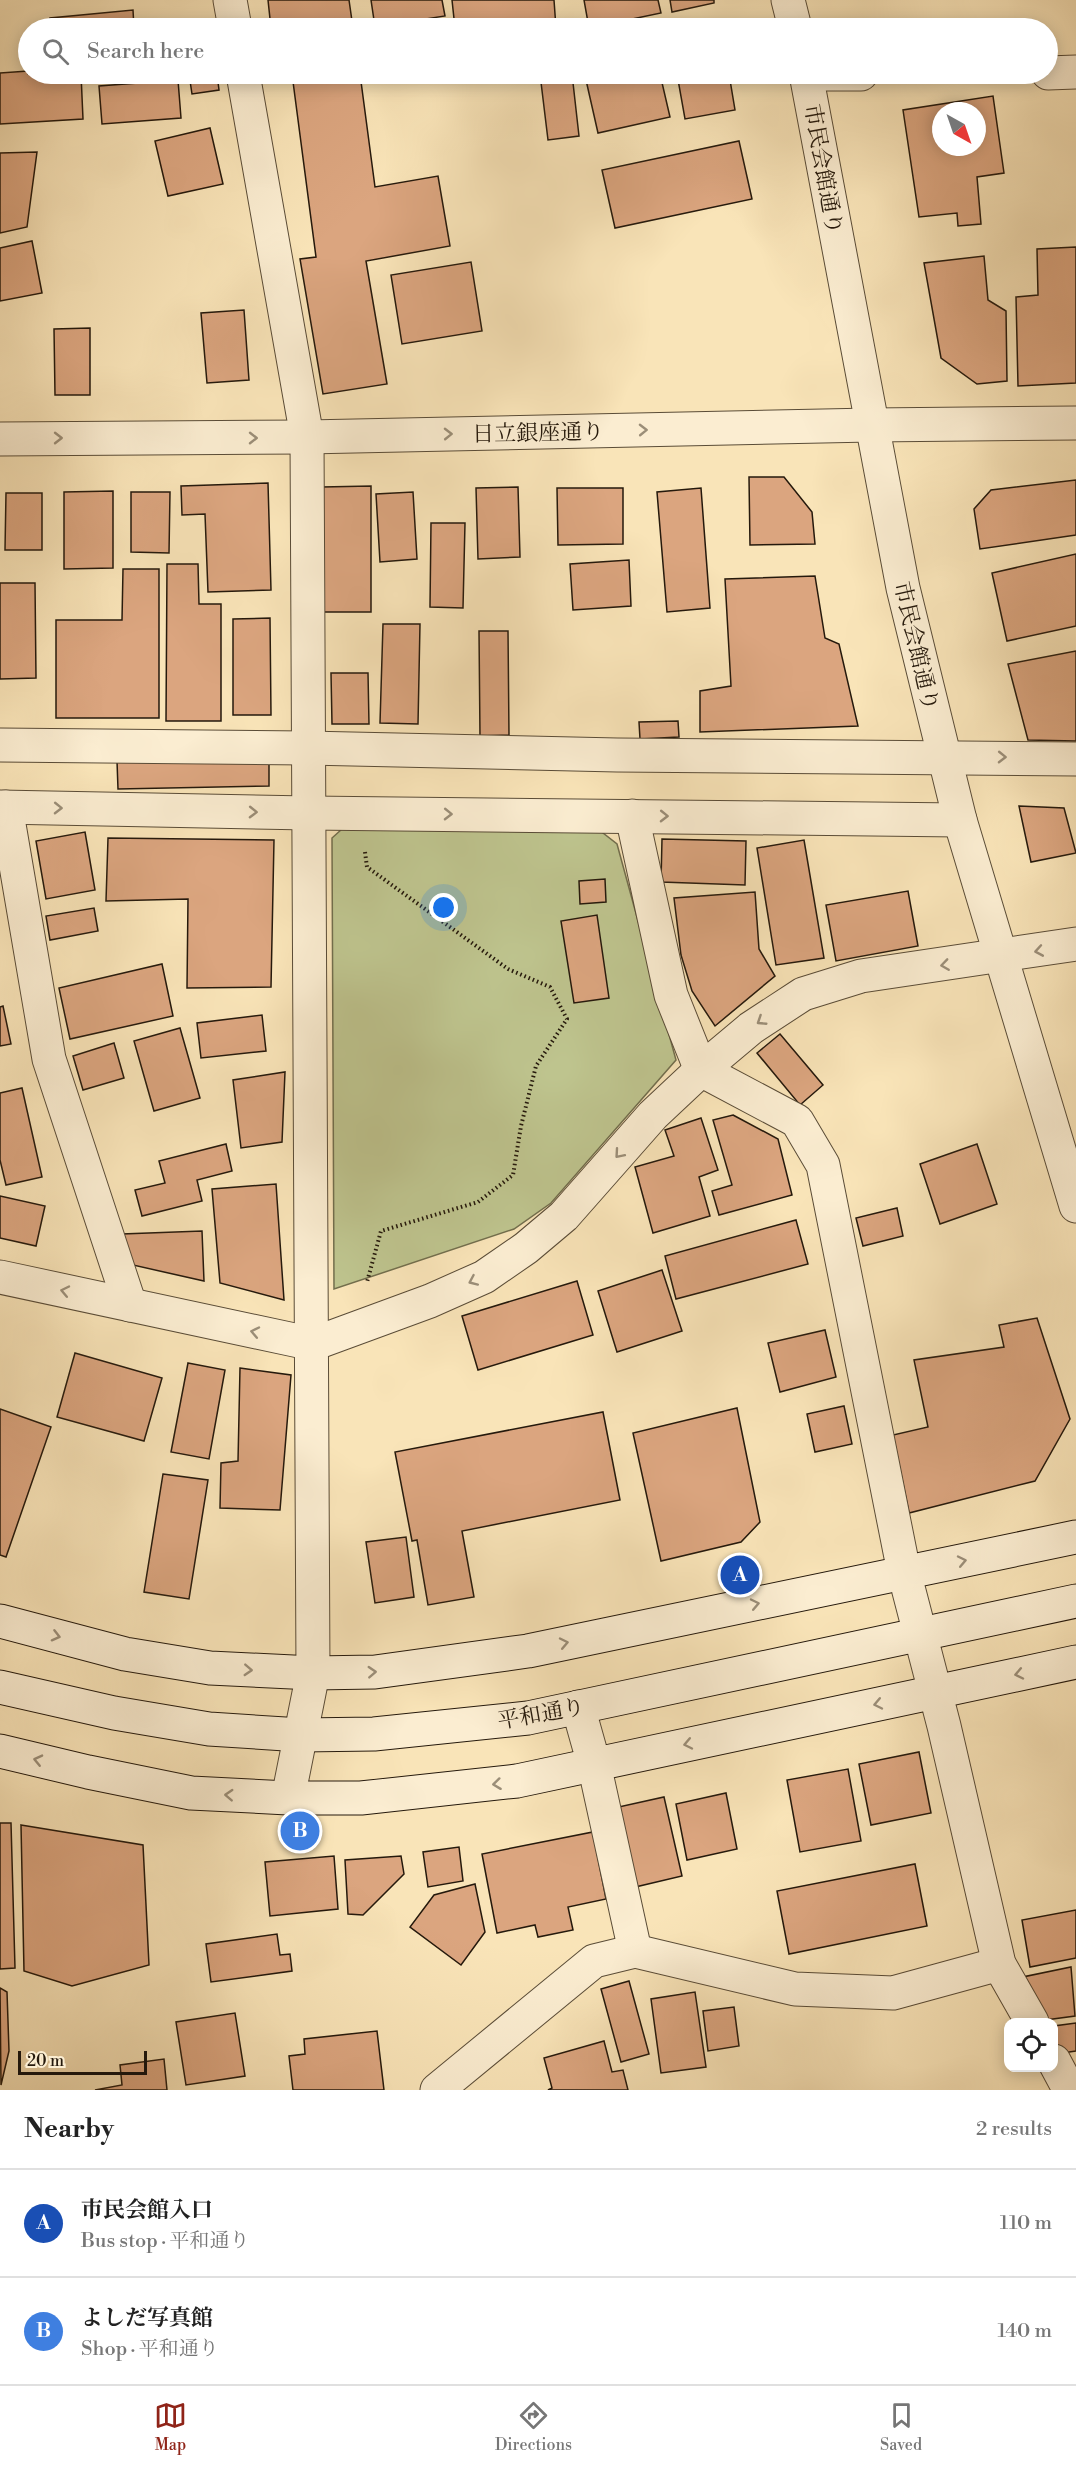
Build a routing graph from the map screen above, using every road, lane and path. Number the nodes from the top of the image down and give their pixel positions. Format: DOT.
graph roads {
  1 [pos="230,0"];
  2 [pos="788,0"];
  3 [pos="234,18"];
  4 [pos="792,18"];
  5 [pos="1076,72"];
  6 [pos="1058,73"];
  7 [pos="245,84"];
  8 [pos="808,84"];
  9 [pos="1076,423"];
  10 [pos="871,424"];
  11 [pos="307,438"];
  12 [pos="0,439"];
  13 [pos="0,746"];
  14 [pos="307,748"];
  15 [pos="943,756"];
  16 [pos="1076,759"];
  17 [pos="3,807"];
  18 [pos="309,813"];
  19 [pos="359,813"];
  20 [pos="632,816"];
  21 [pos="960,820"];
  22 [pos="1076,944"];
  23 [pos="1002,957"];
  24 [pos="701,1070"];
  25 [pos="1076,1206"];
  26 [pos="0,1277"];
  27 [pos="130,1305"];
  28 [pos="354,1329"];
  29 [pos="312,1344"];
  30 [pos="1076,1537"];
  31 [pos="904,1572"];
  32 [pos="1076,1601"];
  33 [pos="0,1621"];
  34 [pos="920,1634"];
  35 [pos="1076,1662"];
  36 [pos="313,1673"];
  37 [pos="0,1687"];
  38 [pos="936,1692"];
  39 [pos="578,1707"];
  40 [pos="301,1735"];
  41 [pos="0,1751"];
  42 [pos="594,1764"];
  43 [pos="288,1798"];
  44 [pos="634,1951"];
  45 [pos="999,1964"];
  46 [pos="1030,2018"];
  47 [pos="437,2090"];
  1 -- 3 [label="street"];
  2 -- 4 [label="street"];
  5 -- 6 [label="street"];
  7 -- 11 [label="street"];
  8 -- 10 [label="street, 市民会館通り"];
  9 -- 10 [label="street, 日立銀座通り"];
  11 -- 10 [label="street, 日立銀座通り, one-way"];
  10 -- 15 [label="street, 市民会館通り"];
  12 -- 11 [label="street, 日立銀座通り, one-way"];
  11 -- 14 [label="street"];
  13 -- 14 [label="street"];
  14 -- 15 [label="street"];
  14 -- 18 [label="street"];
  15 -- 16 [label="street, one-way"];
  15 -- 21 [label="street, 市民会館通り"];
  17 -- 18 [label="street, one-way"];
  17 -- 27 [label="street"];
  18 -- 19 [label="street"];
  18 -- 29 [label="street"];
  19 -- 20 [label="street, one-way"];
  19 -- 28 [label="path"];
  20 -- 21 [label="street, one-way"];
  20 -- 24 [label="street"];
  21 -- 23 [label="street, 市民会館通り"];
  22 -- 23 [label="street, one-way"];
  23 -- 24 [label="street, one-way"];
  23 -- 25 [label="street, 市民会館通り"];
  24 -- 28 [label="street, one-way"];
  24 -- 31 [label="street"];
  27 -- 26 [label="street, one-way"];
  29 -- 27 [label="street, one-way"];
  28 -- 29 [label="street"];
  29 -- 36 [label="street"];
  31 -- 30 [label="street, one-way"];
  31 -- 34 [label="street"];
  36 -- 31 [label="street, one-way"];
  32 -- 34 [label="street, 平和通り"];
  33 -- 36 [label="street, one-way"];
  34 -- 38 [label="street"];
  34 -- 39 [label="street, 平和通り"];
  35 -- 38 [label="street, one-way"];
  36 -- 40 [label="street"];
  37 -- 40 [label="street, 平和通り"];
  38 -- 42 [label="street, one-way"];
  38 -- 45 [label="street"];
  39 -- 40 [label="street, 平和通り"];
  39 -- 42 [label="street"];
  40 -- 43 [label="street"];
  43 -- 41 [label="street, one-way"];
  42 -- 43 [label="street, one-way"];
  42 -- 44 [label="street"];
  44 -- 45 [label="street"];
  44 -- 47 [label="street"];
  45 -- 46 [label="street"];
}
